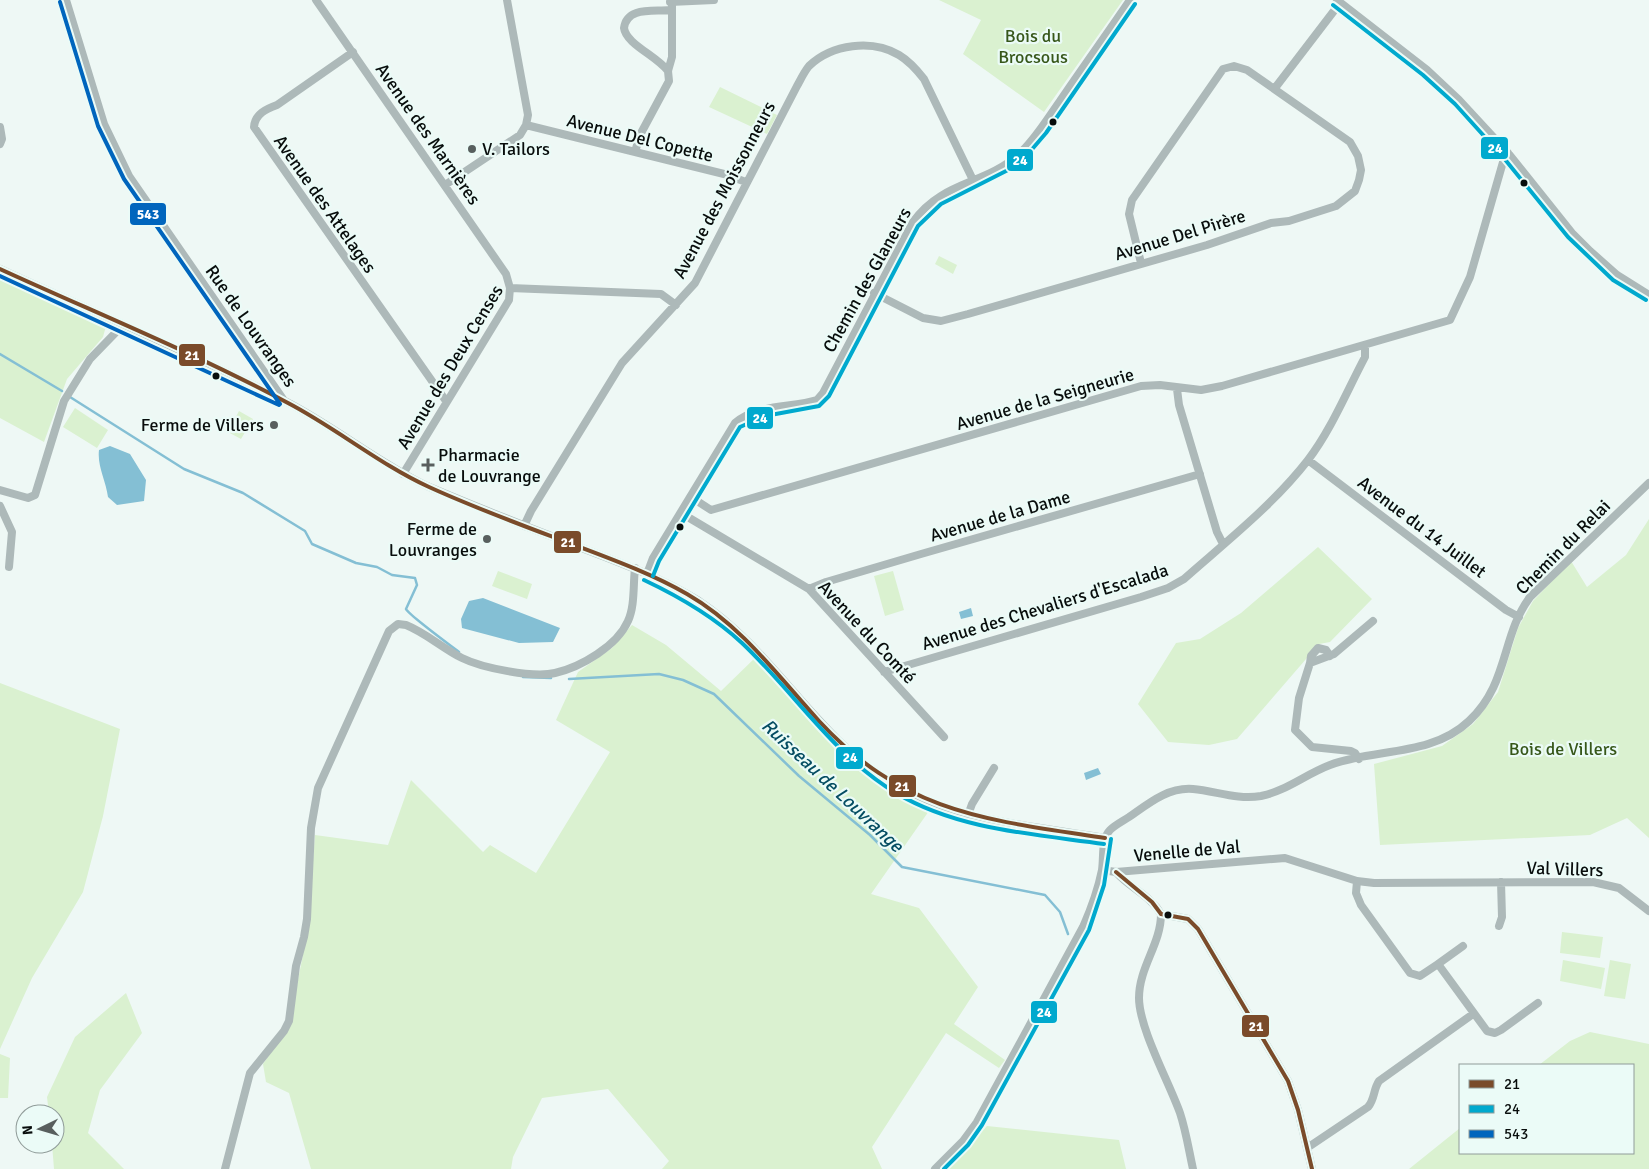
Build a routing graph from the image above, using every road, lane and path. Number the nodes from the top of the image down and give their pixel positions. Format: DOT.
graph roads {
  1 [pos="66,0"];
  2 [pos="316,0"];
  3 [pos="507,0"];
  4 [pos="714,0"];
  5 [pos="1130,0"];
  6 [pos="1339,1"];
  7 [pos="671,4"];
  8 [pos="353,52"];
  9 [pos="668,70"];
  10 [pos="1275,88"];
  11 [pos="526,125"];
  12 [pos="0,128"];
  13 [pos="0,144"];
  14 [pos="635,152"];
  15 [pos="1508,153"];
  16 [pos="972,180"];
  17 [pos="746,182"];
  18 [pos="445,185"];
  19 [pos="1141,263"];
  20 [pos="0,269"];
  21 [pos="510,288"];
  22 [pos="874,293"];
  23 [pos="1649,294"];
  24 [pos="676,305"];
  25 [pos="122,326"];
  26 [pos="1365,345"];
  27 [pos="1177,388"];
  28 [pos="284,400"];
  29 [pos="446,401"];
  30 [pos="1308,460"];
  31 [pos="402,474"];
  32 [pos="1200,474"];
  33 [pos="1649,483"];
  34 [pos="0,490"];
  35 [pos="691,497"];
  36 [pos="0,506"];
  37 [pos="711,510"];
  38 [pos="681,513"];
  39 [pos="703,525"];
  40 [pos="524,526"];
  41 [pos="1223,544"];
  42 [pos="9,567"];
  43 [pos="635,568"];
  44 [pos="647,574"];
  45 [pos="809,589"];
  46 [pos="1519,617"];
  47 [pos="1373,621"];
  48 [pos="1330,656"];
  49 [pos="1310,663"];
  50 [pos="884,672"];
  51 [pos="944,738"];
  52 [pos="1359,759"];
  53 [pos="994,768"];
  54 [pos="968,815"];
  55 [pos="1105,838"];
  56 [pos="1274,858"];
  57 [pos="1102,870"];
  58 [pos="1116,872"];
  59 [pos="1358,881"];
  60 [pos="1501,882"];
  61 [pos="1649,911"];
  62 [pos="1161,914"];
  63 [pos="1499,926"];
  64 [pos="1463,946"];
  65 [pos="1438,964"];
  66 [pos="1538,1004"];
  67 [pos="1473,1014"];
  68 [pos="1307,1148"];
  69 [pos="225,1169"];
  70 [pos="935,1169"];
  71 [pos="1193,1169"];
  72 [pos="1312,1169"];
  1 -- 28 [label="street, Rue de Louvranges"];
  2 -- 8 [label="street, Avenue des Marnières"];
  3 -- 11 [label="street"];
  4 -- 7 [label="street"];
  5 -- 16 [label="street, Chemin des Glaneurs"];
  6 -- 10 [label="street"];
  6 -- 15 [label="street"];
  7 -- 9 [label="street"];
  7 -- 9 [label="street"];
  8 -- 18 [label="street, Avenue des Marnières"];
  8 -- 29 [label="street, Avenue des Attelages"];
  9 -- 14 [label="street"];
  10 -- 19 [label="street, Avenue Del Pirère"];
  10 -- 19 [label="street, Avenue Del Pirère"];
  11 -- 14 [label="street, Avenue Del Copette"];
  11 -- 18 [label="street"];
  12 -- 13 [label="street"];
  14 -- 17 [label="street, Avenue Del Copette"];
  15 -- 23 [label="street"];
  15 -- 26 [label="street, Avenue de la Seigneurie"];
  16 -- 17 [label="street, Avenue des Moissonneurs"];
  16 -- 22 [label="street, Chemin des Glaneurs"];
  17 -- 24 [label="street, Avenue des Moissonneurs"];
  18 -- 21 [label="street, Avenue des Marnières"];
  19 -- 22 [label="street, Avenue Del Pirère"];
  20 -- 25 [label="street"];
  21 -- 24 [label="street, Avenue des Deux Censes"];
  21 -- 29 [label="street, Avenue des Deux Censes"];
  22 -- 35 [label="street, Chemin des Glaneurs"];
  24 -- 40 [label="street, Avenue des Moissonneurs"];
  25 -- 28 [label="street"];
  25 -- 34 [label="street"];
  26 -- 27 [label="street, Avenue de la Seigneurie"];
  26 -- 30 [label="street, Avenue des Chevaliers d'Escalada"];
  27 -- 32 [label="street"];
  27 -- 37 [label="street, Avenue de la Seigneurie"];
  28 -- 31 [label="street, Rue de Louvranges"];
  29 -- 31 [label="street, Avenue des Deux Censes"];
  30 -- 41 [label="street, Avenue des Chevaliers d'Escalada"];
  30 -- 46 [label="street, Avenue du 14 Juillet"];
  31 -- 40 [label="street, Rue de Louvranges"];
  32 -- 41 [label="street"];
  32 -- 45 [label="street, Avenue de la Dame"];
  33 -- 46 [label="street, Chemin du Relai"];
  35 -- 37 [label="street"];
  35 -- 38 [label="street, Chemin des Glaneurs"];
  36 -- 42 [label="street"];
  37 -- 39 [label="street"];
  38 -- 39 [label="street, Avenue du Comté"];
  38 -- 44 [label="street, Chemin des Glaneurs"];
  39 -- 45 [label="street, Avenue du Comté"];
  40 -- 43 [label="street, Rue de Louvranges"];
  41 -- 50 [label="street, Avenue des Chevaliers d'Escalada"];
  43 -- 44 [label="street, Rue de Louvranges"];
  43 -- 69 [label="street"];
  44 -- 54 [label="street, Rue de Louvranges"];
  45 -- 50 [label="street, Avenue du Comté"];
  46 -- 52 [label="street, Chemin du Relai"];
  47 -- 48 [label="street"];
  48 -- 49 [label="street"];
  48 -- 49 [label="street"];
  49 -- 52 [label="street"];
  50 -- 51 [label="street, Avenue du Comté"];
  52 -- 55 [label="street, Chemin du Relai"];
  53 -- 54 [label="street"];
  54 -- 55 [label="street, Rue de Louvranges"];
  55 -- 57 [label="street"];
  56 -- 58 [label="street, Venelle de Val"];
  56 -- 59 [label="street, Val Villers"];
  57 -- 58 [label="street, Venelle de Val"];
  57 -- 70 [label="street"];
  58 -- 62 [label="street"];
  59 -- 60 [label="street, Val Villers"];
  59 -- 65 [label="street"];
  60 -- 61 [label="street, Val Villers"];
  60 -- 63 [label="street, Val Villers"];
  62 -- 68 [label="street"];
  62 -- 71 [label="street"];
  64 -- 65 [label="street"];
  65 -- 67 [label="street"];
  66 -- 67 [label="street"];
  67 -- 68 [label="street"];
  68 -- 72 [label="street"];
}
